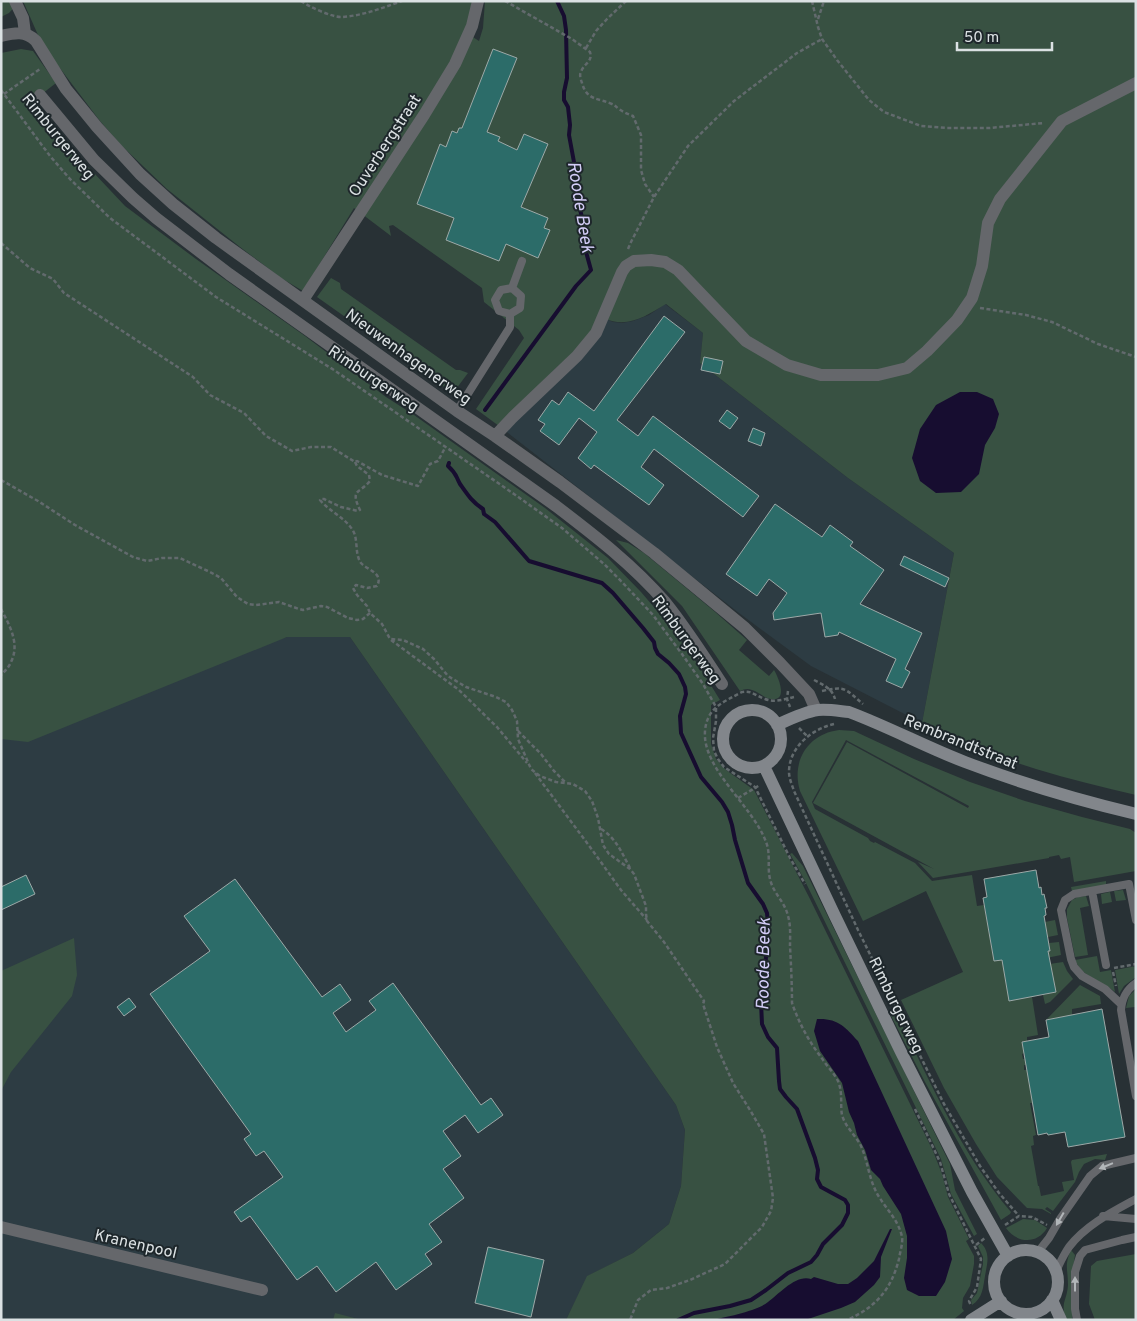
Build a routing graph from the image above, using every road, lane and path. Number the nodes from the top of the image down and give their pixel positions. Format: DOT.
graph roads {
  1 [pos="15,1"];
  2 [pos="301,1"];
  3 [pos="402,1"];
  4 [pos="478,1"];
  5 [pos="505,1"];
  6 [pos="626,1"];
  7 [pos="812,1"];
  8 [pos="824,1"];
  9 [pos="817,20"];
  10 [pos="26,33"];
  11 [pos="1,36"];
  12 [pos="822,39"];
  13 [pos="586,48"];
  14 [pos="49,62"];
  15 [pos="1136,84"];
  16 [pos="1,90"];
  17 [pos="4,94"];
  18 [pos="40,95"];
  19 [pos="1062,121"];
  20 [pos="654,197"];
  21 [pos="1,243"];
  22 [pos="522,261"];
  23 [pos="626,266"];
  24 [pos="512,288"];
  25 [pos="303,300"];
  26 [pos="967,306"];
  27 [pos="510,314"];
  28 [pos="1136,357"];
  29 [pos="457,411"];
  30 [pos="496,436"];
  31 [pos="446,446"];
  32 [pos="355,462"];
  33 [pos="376,471"];
  34 [pos="369,475"];
  35 [pos="1,480"];
  36 [pos="1,609"];
  37 [pos="370,613"];
  38 [pos="390,639"];
  39 [pos="1,675"];
  40 [pos="722,684"];
  41 [pos="830,689"];
  42 [pos="787,699"];
  43 [pos="716,707"];
  44 [pos="868,708"];
  45 [pos="816,710"];
  46 [pos="836,723"];
  47 [pos="777,725"];
  48 [pos="518,730"];
  49 [pos="764,766"];
  50 [pos="531,769"];
  51 [pos="566,783"];
  52 [pos="755,787"];
  53 [pos="738,798"];
  54 [pos="1136,814"];
  55 [pos="600,829"];
  56 [pos="630,869"];
  57 [pos="808,891"];
  58 [pos="1092,891"];
  59 [pos="1136,920"];
  60 [pos="648,921"];
  61 [pos="1136,964"];
  62 [pos="1109,967"];
  63 [pos="1136,983"];
  64 [pos="1121,1004"];
  65 [pos="1136,1096"];
  66 [pos="914,1108"];
  67 [pos="1136,1158"];
  68 [pos="1136,1199"];
  69 [pos="1019,1216"];
  70 [pos="1103,1216"];
  71 [pos="1136,1219"];
  72 [pos="1,1227"];
  73 [pos="1136,1237"];
  74 [pos="1038,1252"];
  75 [pos="1008,1256"];
  76 [pos="1056,1271"];
  77 [pos="262,1290"];
  78 [pos="1052,1300"];
  79 [pos="1001,1301"];
  80 [pos="1028,1314"];
  81 [pos="974,1318"];
  82 [pos="630,1320"];
  83 [pos="847,1320"];
  84 [pos="1041,1320"];
  85 [pos="1061,1320"];
  86 [pos="1077,1320"];
  1 -- 10 [label="street, Nieuwenhagenerweg"];
  2 -- 3 [label="path"];
  4 -- 25 [label="street, Ouverbergstraat"];
  5 -- 13 [label="path"];
  6 -- 13 [label="path"];
  7 -- 9 [label="path"];
  8 -- 9 [label="path"];
  9 -- 12 [label="path"];
  10 -- 11 [label="street"];
  10 -- 14 [label="street, Nieuwenhagenerweg"];
  12 -- 19 [label="path"];
  12 -- 20 [label="path"];
  13 -- 20 [label="path"];
  14 -- 17 [label="path"];
  14 -- 25 [label="street, Nieuwenhagenerweg"];
  15 -- 19 [label="street"];
  16 -- 17 [label="path, Rimburgerweg"];
  17 -- 31 [label="path, Rimburgerweg"];
  18 -- 40 [label="street, Rimburgerweg"];
  19 -- 26 [label="street"];
  20 -- 23 [label="path"];
  21 -- 32 [label="path"];
  22 -- 24 [label="lane"];
  23 -- 26 [label="street"];
  23 -- 30 [label="street"];
  24 -- 27 [label="lane"];
  24 -- 27 [label="lane"];
  25 -- 29 [label="street, Nieuwenhagenerweg"];
  26 -- 28 [label="path"];
  27 -- 29 [label="lane"];
  29 -- 30 [label="street, Nieuwenhagenerweg"];
  30 -- 45 [label="street, Nieuwenhagenerweg"];
  31 -- 33 [label="path"];
  31 -- 43 [label="path, Rimburgerweg"];
  32 -- 33 [label="path"];
  32 -- 34 [label="path"];
  33 -- 34 [label="path"];
  34 -- 37 [label="path"];
  35 -- 37 [label="path"];
  36 -- 39 [label="path"];
  37 -- 38 [label="path"];
  38 -- 48 [label="path"];
  38 -- 50 [label="path"];
  41 -- 44 [label="path"];
  42 -- 43 [label="path"];
  43 -- 52 [label="path"];
  43 -- 53 [label="path"];
  45 -- 47 [label="street, Rembrandtstraat"];
  45 -- 54 [label="street, Rembrandtstraat"];
  46 -- 69 [label="path"];
  47 -- 49 [label="street"];
  47 -- 49 [label="street"];
  48 -- 50 [label="path"];
  48 -- 51 [label="path"];
  49 -- 75 [label="street, Rimburgerweg"];
  50 -- 51 [label="path"];
  50 -- 60 [label="path"];
  51 -- 55 [label="path"];
  52 -- 53 [label="path"];
  52 -- 57 [label="path"];
  53 -- 83 [label="path"];
  55 -- 56 [label="path"];
  55 -- 56 [label="path"];
  56 -- 60 [label="path"];
  58 -- 59 [label="lane"];
  58 -- 62 [label="lane"];
  58 -- 64 [label="lane"];
  60 -- 82 [label="path"];
  61 -- 62 [label="path"];
  63 -- 64 [label="lane"];
  64 -- 65 [label="lane"];
  66 -- 81 [label="path"];
  67 -- 74 [label="lane, one-way"];
  68 -- 70 [label="lane"];
  70 -- 71 [label="lane"];
  70 -- 76 [label="lane"];
  72 -- 77 [label="street, Kranenpool"];
  86 -- 73 [label="lane, one-way"];
  74 -- 75 [label="street"];
  74 -- 76 [label="street"];
  75 -- 79 [label="street"];
  76 -- 78 [label="street"];
  78 -- 80 [label="street"];
  78 -- 85 [label="street"];
  79 -- 80 [label="street"];
  79 -- 81 [label="street"];
  80 -- 84 [label="street"];
}
